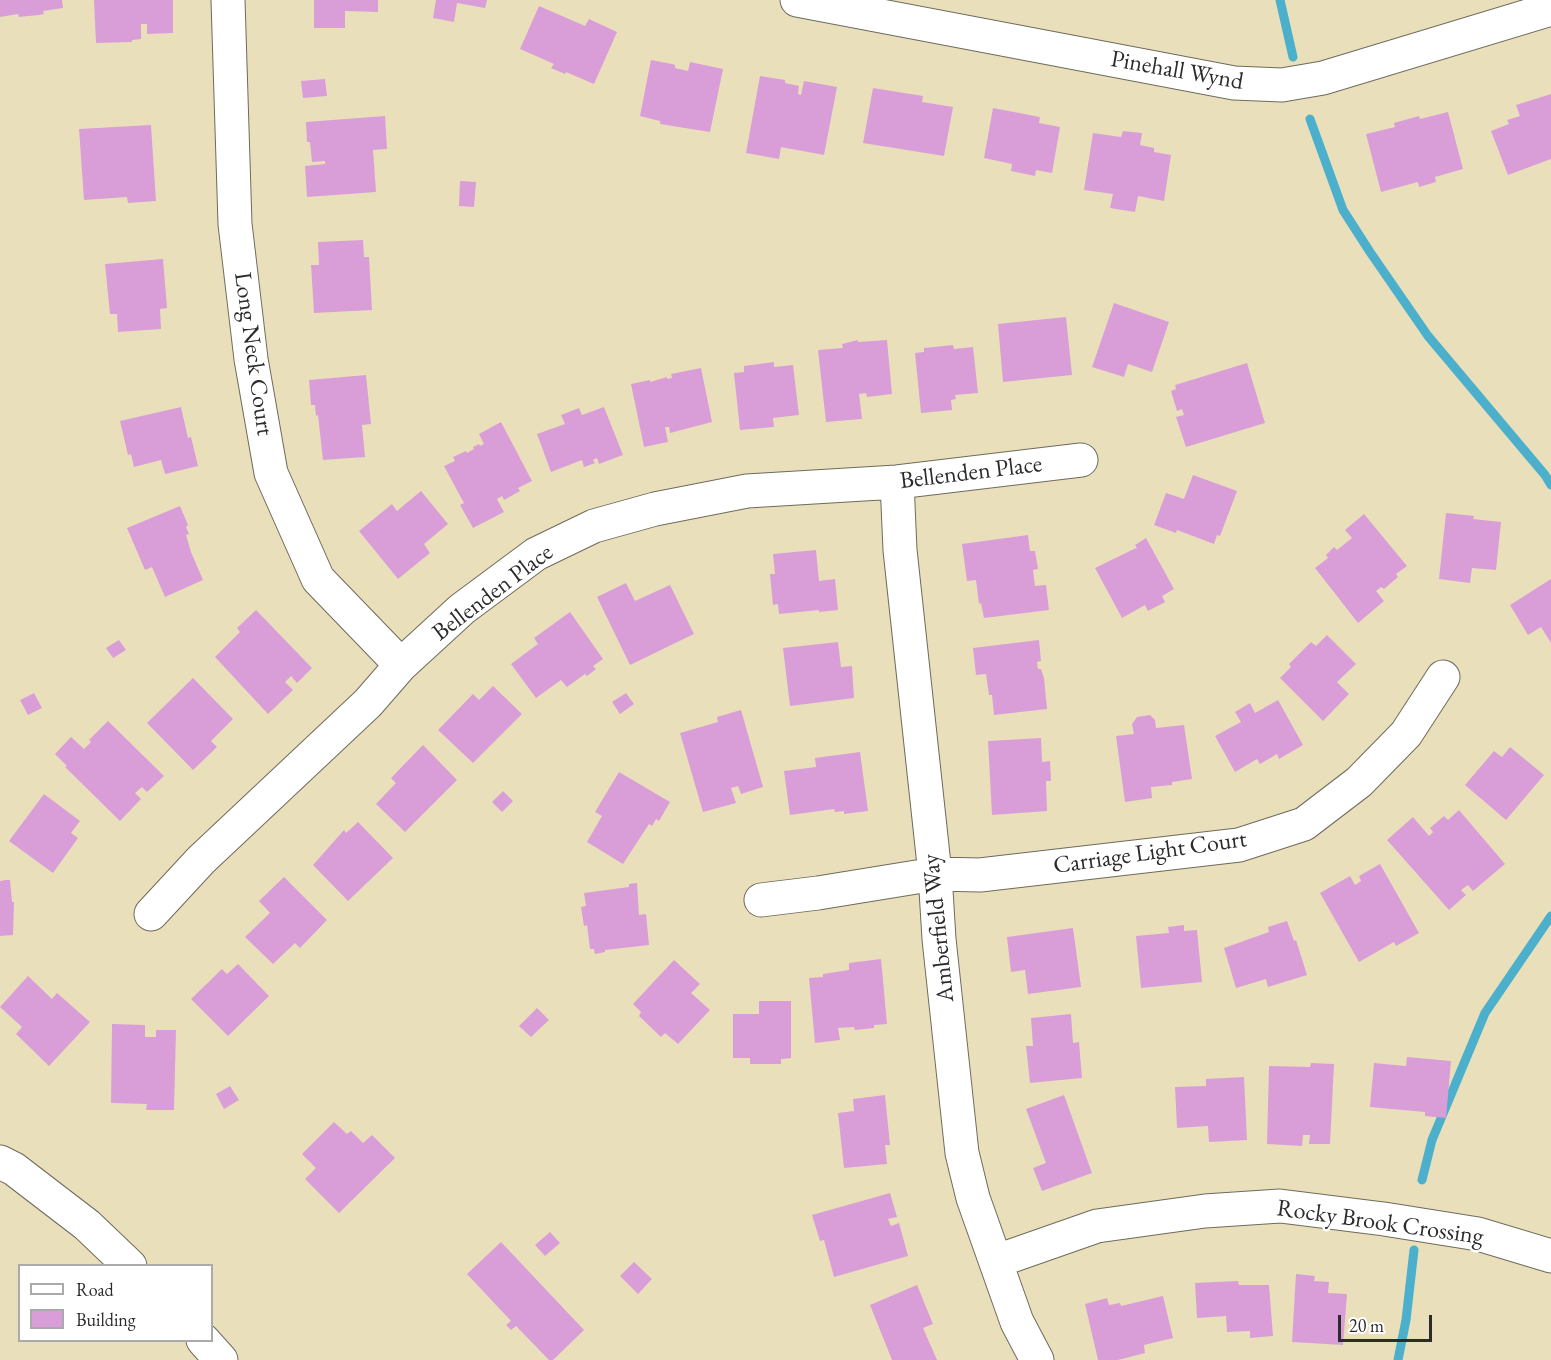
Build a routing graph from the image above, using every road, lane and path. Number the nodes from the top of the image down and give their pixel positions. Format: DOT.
graph roads {
  1 [pos="228,0"];
  2 [pos="797,0"];
  3 [pos="1551,9"];
  4 [pos="1081,460"];
  5 [pos="897,482"];
  6 [pos="401,665"];
  7 [pos="1443,677"];
  8 [pos="935,873"];
  9 [pos="761,900"];
  10 [pos="151,914"];
  11 [pos="0,1162"];
  12 [pos="1551,1256"];
  13 [pos="997,1262"];
  14 [pos="128,1264"];
  15 [pos="204,1342"];
  16 [pos="221,1360"];
  17 [pos="1037,1360"];
  1 -- 6 [label="street, Long Neck Court"];
  2 -- 3 [label="street, Pinehall Wynd"];
  4 -- 5 [label="street, Bellenden Place"];
  5 -- 6 [label="street, Bellenden Place"];
  5 -- 8 [label="street, Amberfield Way"];
  6 -- 10 [label="street, Bellenden Place"];
  7 -- 8 [label="street, Carriage Light Court"];
  8 -- 9 [label="street, Carriage Light Court"];
  8 -- 13 [label="street, Amberfield Way"];
  11 -- 14 [label="street"];
  12 -- 13 [label="street, Rocky Brook Crossing"];
  13 -- 17 [label="street, Amberfield Way"];
  15 -- 16 [label="street"];
}
